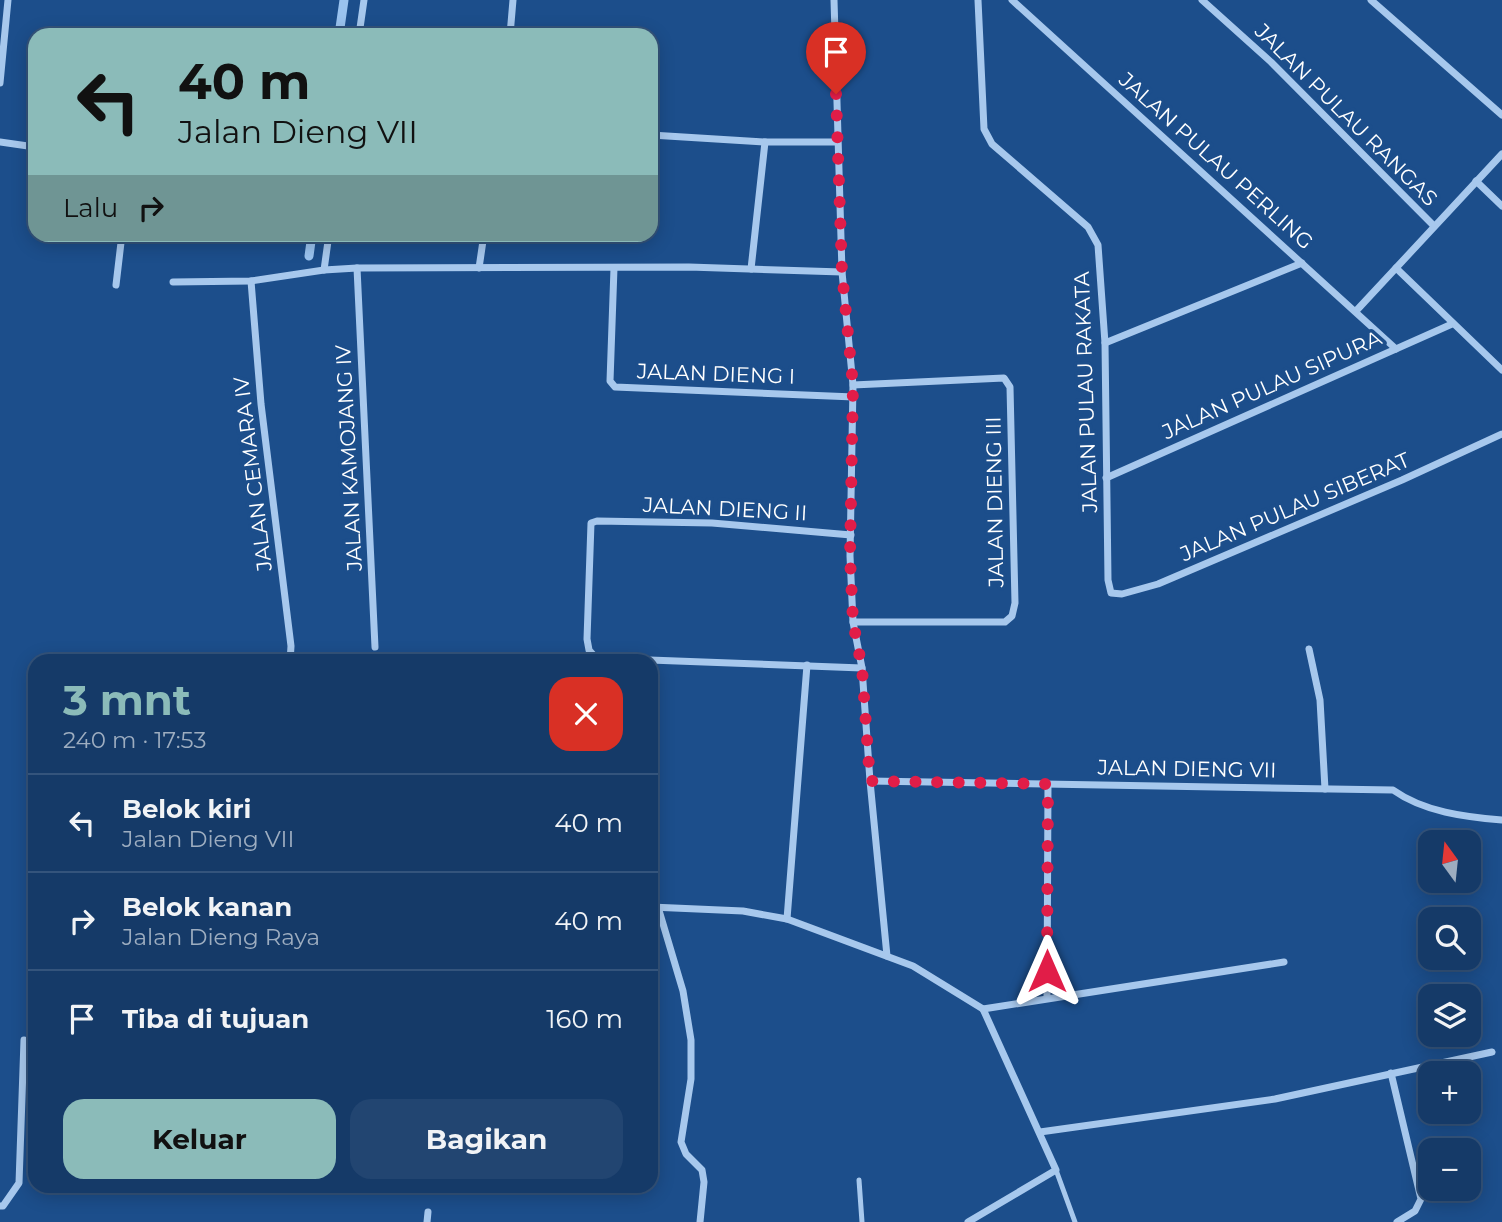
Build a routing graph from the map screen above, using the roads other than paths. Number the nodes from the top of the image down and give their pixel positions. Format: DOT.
graph roads {
  1 [pos="8,0"];
  2 [pos="364,0"];
  3 [pos="513,0"];
  4 [pos="834,0"];
  5 [pos="978,0"];
  6 [pos="1202,0"];
  7 [pos="1371,0"];
  8 [pos="1018,2"];
  9 [pos="360,28"];
  10 [pos="511,28"];
  11 [pos="0,83"];
  12 [pos="1502,115"];
  13 [pos="658,135"];
  14 [pos="0,142"];
  15 [pos="765,142"];
  16 [pos="837,142"];
  17 [pos="28,146"];
  18 [pos="1502,154"];
  19 [pos="1476,181"];
  20 [pos="1502,206"];
  21 [pos="1434,226"];
  22 [pos="121,242"];
  23 [pos="328,242"];
  24 [pos="483,242"];
  25 [pos="1302,262"];
  26 [pos="356,268"];
  27 [pos="480,268"];
  28 [pos="614,268"];
  29 [pos="1396,268"];
  30 [pos="751,269"];
  31 [pos="324,270"];
  32 [pos="842,272"];
  33 [pos="251,281"];
  34 [pos="173,282"];
  35 [pos="116,285"];
  36 [pos="1356,311"];
  37 [pos="1452,324"];
  38 [pos="1105,343"];
  39 [pos="1396,349"];
  40 [pos="1502,370"];
  41 [pos="853,385"];
  42 [pos="853,397"];
  43 [pos="1502,434"];
  44 [pos="1106,478"];
  45 [pos="851,535"];
  46 [pos="1108,580"];
  47 [pos="853,622"];
  48 [pos="375,647"];
  49 [pos="1309,649"];
  50 [pos="290,654"];
  51 [pos="592,654"];
  52 [pos="658,660"];
  53 [pos="807,665"];
  54 [pos="862,668"];
  55 [pos="870,781"];
  56 [pos="1048,784"];
  57 [pos="1325,789"];
  58 [pos="1502,820"];
  59 [pos="658,907"];
  60 [pos="658,919"];
  61 [pos="787,919"];
  62 [pos="887,956"];
  63 [pos="1284,962"];
  64 [pos="1047,998"];
  65 [pos="984,1009"];
  66 [pos="24,1040"];
  67 [pos="1492,1052"];
  68 [pos="1391,1073"];
  69 [pos="1040,1132"];
  70 [pos="1056,1170"];
  71 [pos="859,1180"];
  72 [pos="0,1206"];
  73 [pos="428,1212"];
  74 [pos="427,1222"];
  75 [pos="700,1222"];
  76 [pos="862,1222"];
  77 [pos="968,1222"];
  78 [pos="1075,1222"];
  79 [pos="1397,1222"];
  1 -- 11 [label="street"];
  2 -- 9 [label="street"];
  3 -- 10 [label="street"];
  4 -- 16 [label="street"];
  5 -- 38 [label="street, JALAN PULAU RAKATA"];
  6 -- 21 [label="street, JALAN PULAU RANGAS"];
  7 -- 12 [label="street"];
  8 -- 25 [label="street, JALAN PULAU PERLING"];
  13 -- 15 [label="street"];
  14 -- 17 [label="street"];
  15 -- 16 [label="street"];
  15 -- 30 [label="street"];
  16 -- 32 [label="street"];
  18 -- 19 [label="street"];
  19 -- 20 [label="street"];
  19 -- 21 [label="street"];
  21 -- 29 [label="street"];
  22 -- 35 [label="street"];
  23 -- 31 [label="street"];
  24 -- 27 [label="street"];
  25 -- 36 [label="street, JALAN PULAU PERLING"];
  25 -- 38 [label="street"];
  26 -- 27 [label="street"];
  26 -- 31 [label="street"];
  26 -- 48 [label="street, JALAN KAMOJANG IV"];
  27 -- 28 [label="street"];
  28 -- 30 [label="street"];
  28 -- 42 [label="street, JALAN DIENG I"];
  29 -- 36 [label="street"];
  29 -- 37 [label="street"];
  30 -- 32 [label="street"];
  31 -- 33 [label="street"];
  32 -- 41 [label="street"];
  33 -- 34 [label="street"];
  33 -- 50 [label="street, JALAN CEMARA IV"];
  36 -- 39 [label="street, JALAN PULAU PERLING"];
  37 -- 39 [label="street, JALAN PULAU SIPURA"];
  37 -- 40 [label="street"];
  38 -- 44 [label="street, JALAN PULAU RAKATA"];
  39 -- 44 [label="street, JALAN PULAU SIPURA"];
  41 -- 42 [label="street"];
  41 -- 47 [label="street, JALAN DIENG III"];
  42 -- 45 [label="street"];
  43 -- 46 [label="street, JALAN PULAU SIBERAT"];
  44 -- 46 [label="street, JALAN PULAU RAKATA"];
  45 -- 47 [label="street"];
  45 -- 51 [label="street, JALAN DIENG II"];
  47 -- 54 [label="street"];
  49 -- 57 [label="street"];
  52 -- 53 [label="street, JALAN DIENG II"];
  53 -- 54 [label="street"];
  53 -- 61 [label="street"];
  54 -- 55 [label="street"];
  55 -- 56 [label="street, JALAN DIENG VII"];
  55 -- 62 [label="street"];
  56 -- 57 [label="street, JALAN DIENG VII"];
  56 -- 64 [label="street"];
  57 -- 58 [label="street, JALAN DIENG VII"];
  59 -- 61 [label="street"];
  60 -- 75 [label="street"];
  61 -- 62 [label="street"];
  62 -- 65 [label="street"];
  63 -- 64 [label="street"];
  64 -- 65 [label="street"];
  65 -- 69 [label="street"];
  66 -- 72 [label="street"];
  67 -- 68 [label="street"];
  68 -- 69 [label="street"];
  68 -- 79 [label="street"];
  69 -- 70 [label="street"];
  70 -- 77 [label="street"];
  70 -- 78 [label="lane"];
  71 -- 76 [label="lane"];
  73 -- 74 [label="street"];
}
